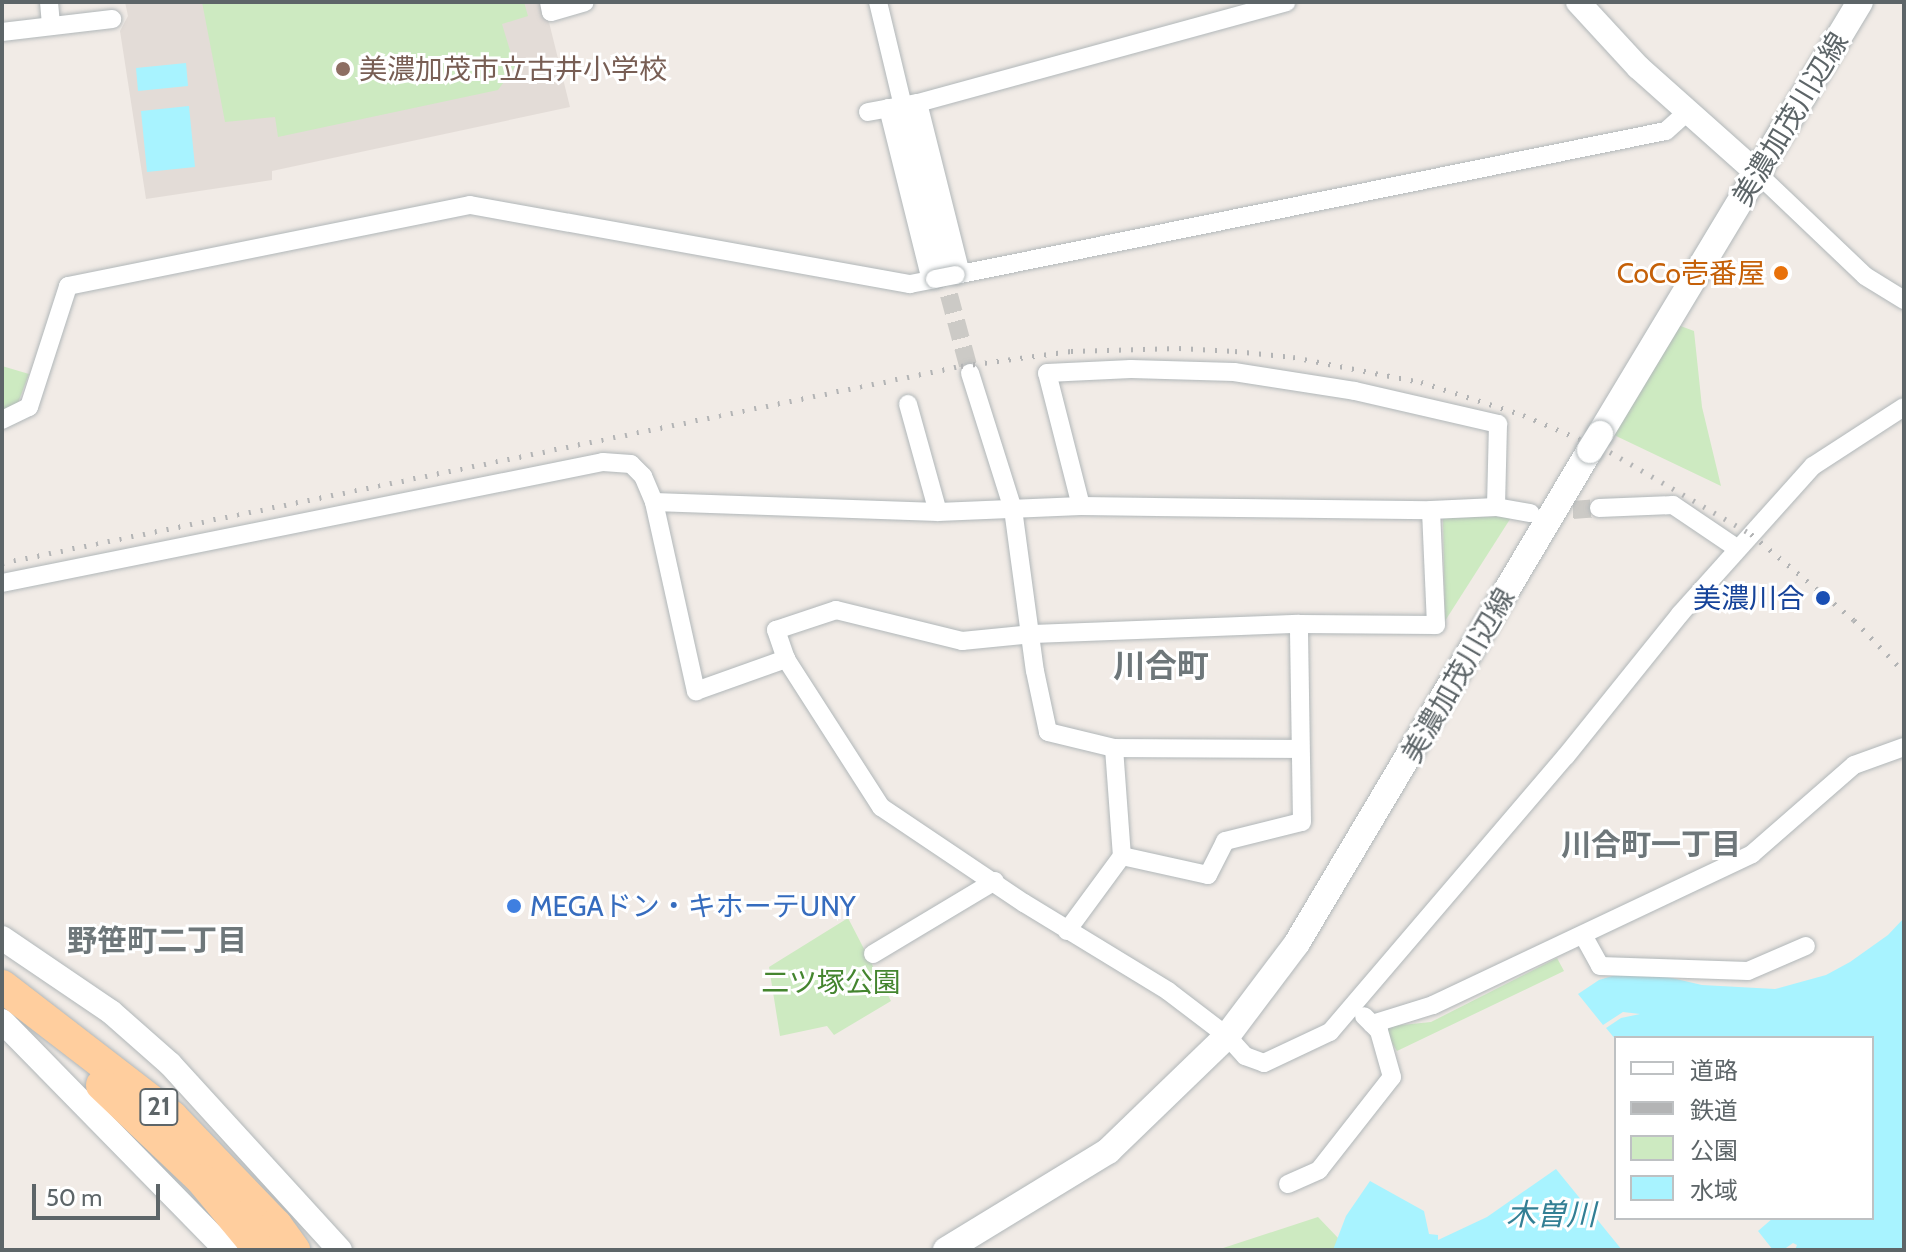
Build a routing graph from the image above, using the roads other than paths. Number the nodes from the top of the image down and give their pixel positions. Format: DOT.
graph roads {
  1 [pos="49,2"];
  2 [pos="549,2"];
  3 [pos="585,2"];
  4 [pos="878,2"];
  5 [pos="1286,2"];
  6 [pos="1578,2"];
  7 [pos="1860,2"];
  8 [pos="112,19"];
  9 [pos="51,26"];
  10 [pos="2,32"];
  11 [pos="903,105"];
  12 [pos="868,112"];
  13 [pos="1687,112"];
  14 [pos="1757,173"];
  15 [pos="945,275"];
  16 [pos="1904,300"];
  17 [pos="970,373"];
  18 [pos="908,404"];
  19 [pos="1902,413"];
  20 [pos="2,420"];
  21 [pos="654,502"];
  22 [pos="1081,506"];
  23 [pos="1496,507"];
  24 [pos="1599,508"];
  25 [pos="1013,509"];
  26 [pos="1431,510"];
  27 [pos="938,512"];
  28 [pos="1530,513"];
  29 [pos="1738,549"];
  30 [pos="2,583"];
  31 [pos="1299,624"];
  32 [pos="1033,634"];
  33 [pos="786,659"];
  34 [pos="1904,747"];
  35 [pos="1114,748"];
  36 [pos="1299,749"];
  37 [pos="1122,856"];
  38 [pos="995,881"];
  39 [pos="1067,931"];
  40 [pos="1583,935"];
  41 [pos="2,938"];
  42 [pos="1806,946"];
  43 [pos="873,954"];
  44 [pos="2,986"];
  45 [pos="2,1003"];
  46 [pos="1353,1006"];
  47 [pos="2,1021"];
  48 [pos="1372,1024"];
  49 [pos="1227,1036"];
  50 [pos="1288,1184"];
  51 [pos="277,1242"];
  52 [pos="226,1250"];
  53 [pos="310,1250"];
  54 [pos="340,1250"];
  55 [pos="946,1250"];
  1 -- 9 [label="street"];
  2 -- 3 [label="street"];
  4 -- 11 [label="street"];
  5 -- 11 [label="street"];
  6 -- 13 [label="street"];
  7 -- 14 [label="main road, 美濃加茂川辺線"];
  8 -- 9 [label="street"];
  9 -- 10 [label="street"];
  11 -- 12 [label="street"];
  11 -- 15 [label="street"];
  11 -- 15 [label="street"];
  13 -- 14 [label="street"];
  13 -- 15 [label="street"];
  14 -- 16 [label="street"];
  14 -- 49 [label="main road, 美濃加茂川辺線"];
  15 -- 20 [label="street"];
  17 -- 25 [label="street"];
  18 -- 27 [label="street"];
  19 -- 29 [label="street"];
  21 -- 27 [label="street"];
  21 -- 30 [label="street"];
  21 -- 33 [label="street"];
  22 -- 23 [label="street"];
  22 -- 25 [label="street"];
  22 -- 26 [label="street"];
  23 -- 26 [label="street"];
  23 -- 28 [label="street"];
  24 -- 29 [label="street"];
  25 -- 27 [label="street"];
  25 -- 32 [label="street"];
  26 -- 31 [label="street"];
  29 -- 46 [label="street"];
  31 -- 32 [label="street"];
  31 -- 36 [label="street"];
  32 -- 33 [label="street"];
  32 -- 35 [label="street"];
  33 -- 38 [label="street"];
  34 -- 40 [label="street"];
  35 -- 36 [label="street"];
  35 -- 37 [label="street"];
  36 -- 37 [label="street"];
  37 -- 39 [label="street"];
  38 -- 39 [label="street"];
  38 -- 43 [label="street"];
  39 -- 49 [label="street"];
  40 -- 42 [label="street"];
  40 -- 48 [label="street"];
  41 -- 54 [label="street"];
  44 -- 51 [label="highway, 21"];
  45 -- 51 [label="highway, 21"];
  46 -- 48 [label="street"];
  46 -- 49 [label="street"];
  47 -- 52 [label="street"];
  48 -- 50 [label="street"];
  49 -- 55 [label="main road, 美濃加茂川辺線"];
  51 -- 53 [label="street"];
}
